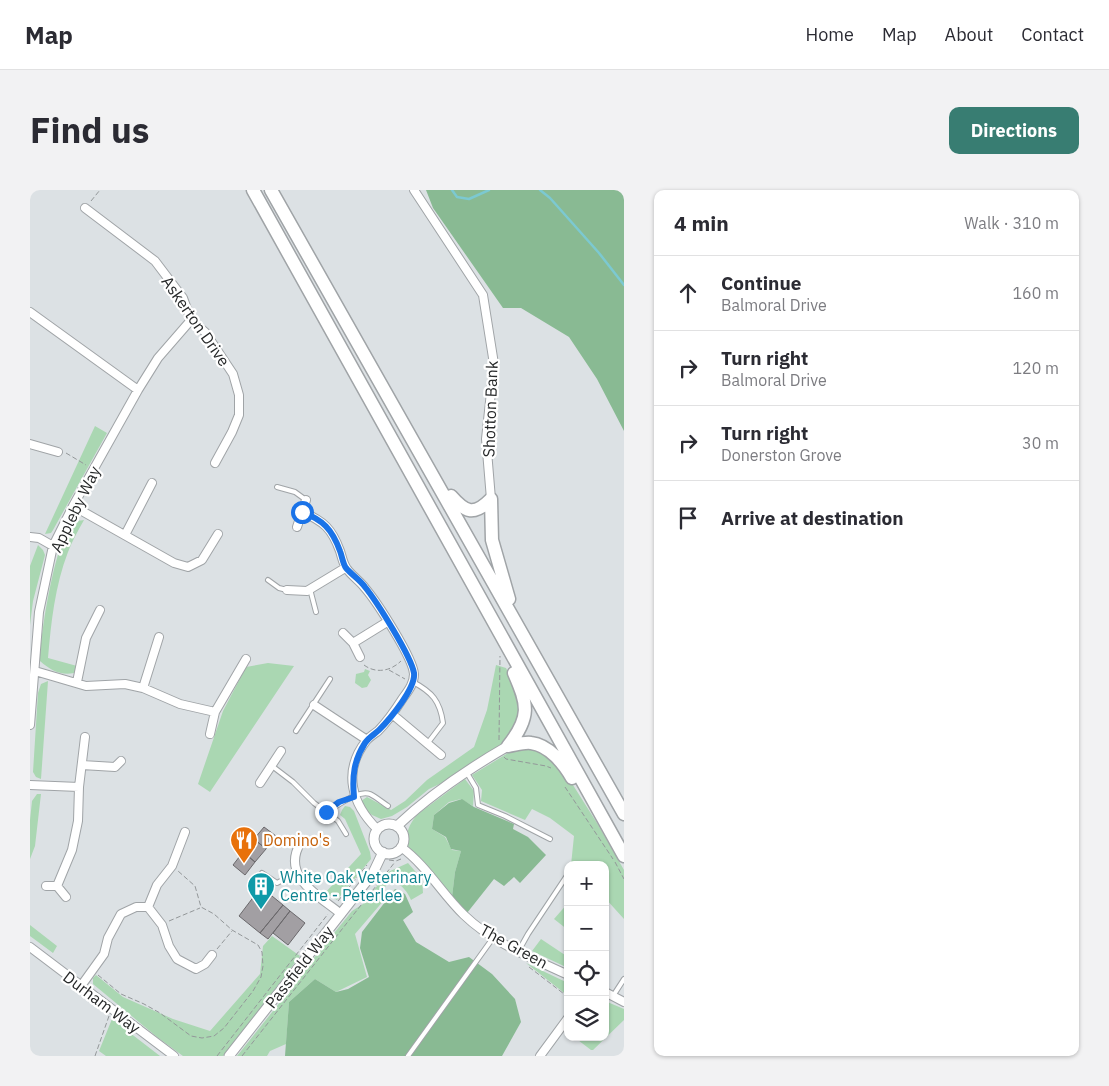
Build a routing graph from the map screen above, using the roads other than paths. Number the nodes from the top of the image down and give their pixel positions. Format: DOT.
graph roads {
  1 [pos="253,190"];
  2 [pos="271,190"];
  3 [pos="414,190"];
  4 [pos="85,208"];
  5 [pos="30,312"];
  6 [pos="191,320"];
  7 [pos="138,390"];
  8 [pos="30,444"];
  9 [pos="58,452"];
  10 [pos="215,463"];
  11 [pos="436,480"];
  12 [pos="152,483"];
  13 [pos="277,487"];
  14 [pos="491,499"];
  15 [pos="306,500"];
  16 [pos="73,506"];
  17 [pos="302,512"];
  18 [pos="297,527"];
  19 [pos="218,534"];
  20 [pos="125,535"];
  21 [pos="30,537"];
  22 [pos="53,546"];
  23 [pos="346,568"];
  24 [pos="268,580"];
  25 [pos="310,589"];
  26 [pos="287,590"];
  27 [pos="100,610"];
  28 [pos="316,612"];
  29 [pos="492,619"];
  30 [pos="387,622"];
  31 [pos="517,624"];
  32 [pos="343,633"];
  33 [pos="159,637"];
  34 [pos="353,643"];
  35 [pos="360,657"];
  36 [pos="246,659"];
  37 [pos="35,671"];
  38 [pos="330,679"];
  39 [pos="77,682"];
  40 [pos="412,685"];
  41 [pos="144,688"];
  42 [pos="314,705"];
  43 [pos="215,712"];
  44 [pos="392,714"];
  45 [pos="30,725"];
  46 [pos="296,732"];
  47 [pos="210,734"];
  48 [pos="85,737"];
  49 [pos="366,740"];
  50 [pos="427,744"];
  51 [pos="508,746"];
  52 [pos="281,751"];
  53 [pos="441,755"];
  54 [pos="121,761"];
  55 [pos="82,765"];
  56 [pos="272,766"];
  57 [pos="115,767"];
  58 [pos="466,771"];
  59 [pos="120,775"];
  60 [pos="260,783"];
  61 [pos="30,784"];
  62 [pos="79,787"];
  63 [pos="354,797"];
  64 [pos="388,806"];
  65 [pos="326,812"];
  66 [pos="624,814"];
  67 [pos="397,826"];
  68 [pos="377,829"];
  69 [pos="185,832"];
  70 [pos="346,834"];
  71 [pos="550,839"];
  72 [pos="301,842"];
  73 [pos="616,842"];
  74 [pos="401,847"];
  75 [pos="383,852"];
  76 [pos="624,856"];
  77 [pos="262,873"];
  78 [pos="296,873"];
  79 [pos="564,880"];
  80 [pos="46,886"];
  81 [pos="57,886"];
  82 [pos="66,897"];
  83 [pos="148,907"];
  84 [pos="340,914"];
  85 [pos="494,938"];
  86 [pos="30,947"];
  87 [pos="518,952"];
  88 [pos="212,955"];
  89 [pos="564,973"];
  90 [pos="624,979"];
  91 [pos="81,986"];
  92 [pos="609,994"];
  93 [pos="613,996"];
  94 [pos="624,1002"];
  95 [pos="564,1023"];
  96 [pos="174,1056"];
  97 [pos="229,1056"];
  98 [pos="408,1056"];
  99 [pos="540,1056"];
  1 -- 29 [label="highway"];
  2 -- 11 [label="highway"];
  3 -- 14 [label="street, Shotton Bank"];
  4 -- 6 [label="street, Askerton Drive"];
  5 -- 7 [label="street"];
  6 -- 7 [label="street, Appleby Way"];
  6 -- 10 [label="street, Askerton Drive"];
  7 -- 16 [label="street, Appleby Way"];
  8 -- 9 [label="street"];
  11 -- 14 [label="highway"];
  11 -- 31 [label="highway"];
  12 -- 20 [label="street"];
  13 -- 15 [label="lane"];
  14 -- 31 [label="highway"];
  15 -- 17 [label="street"];
  16 -- 20 [label="street"];
  16 -- 22 [label="street, Appleby Way"];
  17 -- 18 [label="street"];
  17 -- 23 [label="street"];
  19 -- 20 [label="street"];
  21 -- 22 [label="street"];
  22 -- 37 [label="street, Appleby Way"];
  23 -- 25 [label="street"];
  23 -- 30 [label="street"];
  24 -- 26 [label="lane"];
  25 -- 26 [label="street"];
  25 -- 28 [label="lane"];
  27 -- 39 [label="street"];
  29 -- 51 [label="highway"];
  29 -- 73 [label="highway"];
  30 -- 34 [label="street"];
  30 -- 40 [label="street"];
  31 -- 66 [label="highway"];
  32 -- 34 [label="street"];
  33 -- 41 [label="street"];
  34 -- 35 [label="street"];
  36 -- 43 [label="street"];
  37 -- 39 [label="street"];
  37 -- 45 [label="street, Appleby Way"];
  38 -- 42 [label="lane"];
  39 -- 41 [label="street"];
  40 -- 44 [label="street"];
  40 -- 50 [label="lane"];
  41 -- 43 [label="street"];
  42 -- 46 [label="lane"];
  42 -- 49 [label="street"];
  43 -- 47 [label="street"];
  44 -- 49 [label="street"];
  44 -- 50 [label="street"];
  48 -- 55 [label="street"];
  49 -- 63 [label="street"];
  50 -- 53 [label="street"];
  51 -- 58 [label="street"];
  51 -- 73 [label="highway"];
  52 -- 56 [label="street"];
  54 -- 57 [label="street"];
  55 -- 57 [label="street"];
  55 -- 62 [label="street"];
  56 -- 60 [label="street"];
  56 -- 65 [label="lane"];
  57 -- 59 [label="street"];
  58 -- 67 [label="street"];
  58 -- 71 [label="lane"];
  61 -- 62 [label="street"];
  62 -- 81 [label="street"];
  63 -- 64 [label="lane"];
  63 -- 65 [label="lane"];
  63 -- 68 [label="street"];
  65 -- 70 [label="lane"];
  67 -- 68 [label="street"];
  67 -- 74 [label="street"];
  68 -- 75 [label="street"];
  69 -- 83 [label="street"];
  72 -- 78 [label="street"];
  73 -- 76 [label="highway"];
  74 -- 75 [label="street"];
  74 -- 85 [label="street, The Green"];
  75 -- 84 [label="street, Passfield Way"];
  77 -- 78 [label="lane"];
  78 -- 84 [label="street"];
  79 -- 87 [label="lane"];
  80 -- 81 [label="street"];
  81 -- 82 [label="street"];
  83 -- 88 [label="street"];
  83 -- 91 [label="street"];
  84 -- 97 [label="street, Passfield Way"];
  85 -- 87 [label="street, The Green"];
  85 -- 98 [label="lane"];
  86 -- 91 [label="street, Durham Way"];
  87 -- 89 [label="street, The Green"];
  90 -- 93 [label="lane"];
  91 -- 96 [label="street, Durham Way"];
  92 -- 93 [label="street"];
  93 -- 94 [label="street"];
  95 -- 99 [label="street"];
}
